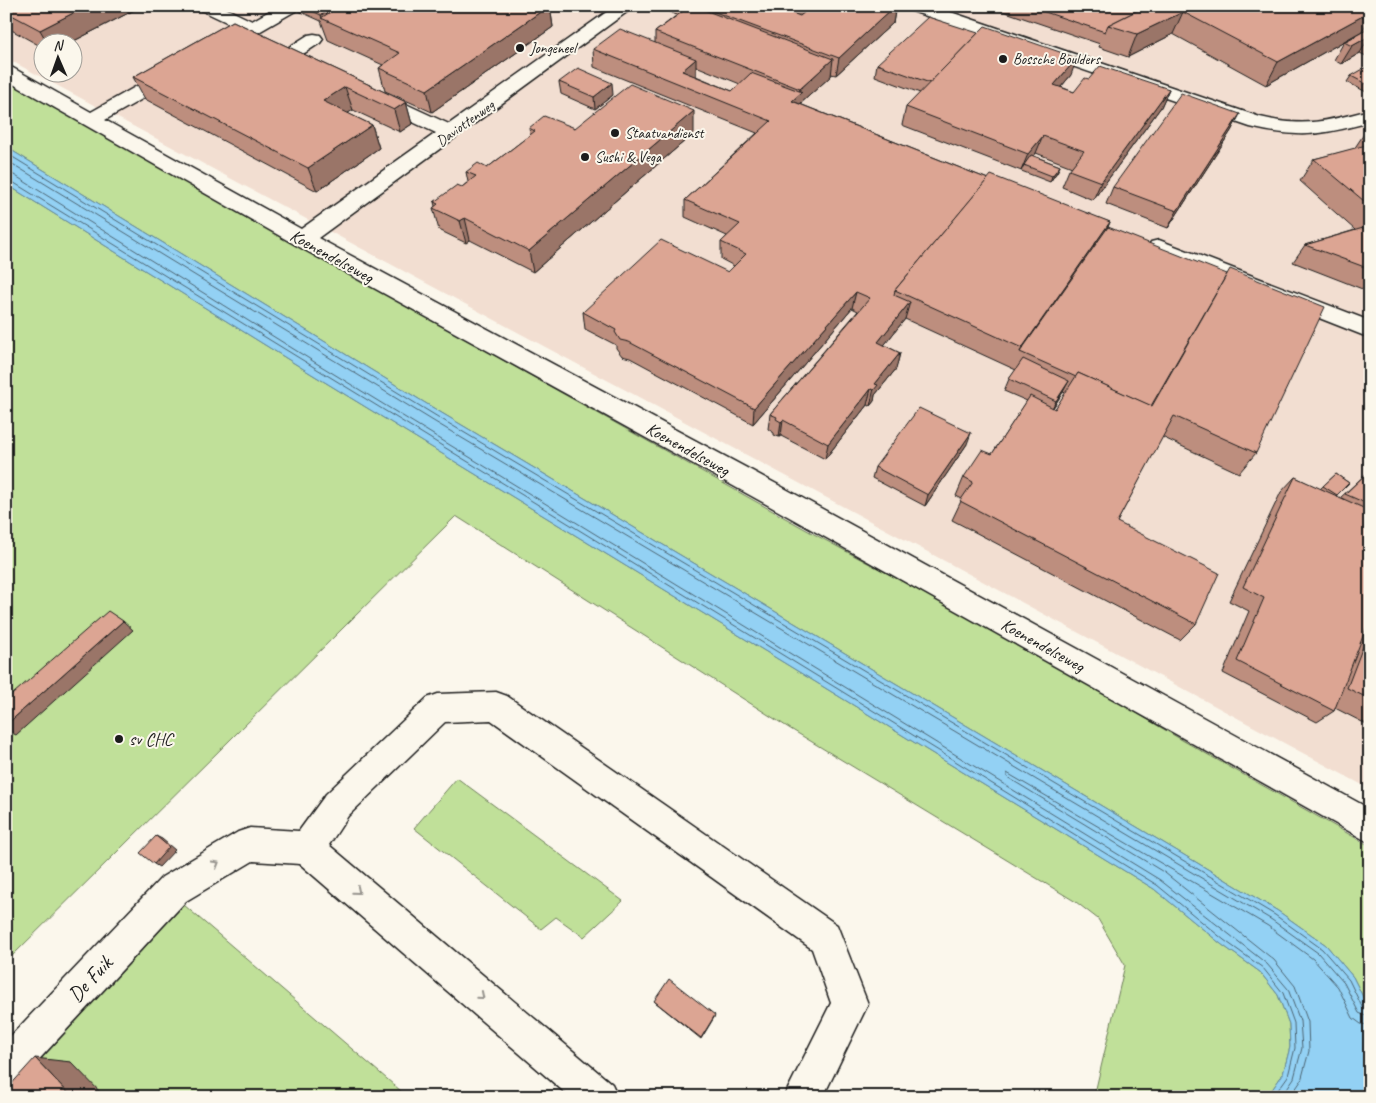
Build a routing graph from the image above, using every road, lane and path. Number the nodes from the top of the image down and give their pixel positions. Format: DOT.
graph roads {
  1 [pos="207,6"];
  2 [pos="291,6"];
  3 [pos="627,6"];
  4 [pos="915,6"];
  5 [pos="248,31"];
  6 [pos="314,39"];
  7 [pos="6,72"];
  8 [pos="363,91"];
  9 [pos="1370,116"];
  10 [pos="91,120"];
  11 [pos="451,133"];
  12 [pos="302,240"];
  13 [pos="1142,240"];
  14 [pos="1370,330"];
  15 [pos="1370,827"];
  16 [pos="306,848"];
  17 [pos="6,1068"];
  18 [pos="599,1097"];
  19 [pos="803,1097"];
  1 -- 5 [label="street"];
  2 -- 5 [label="street"];
  3 -- 11 [label="street, Daviottenweg"];
  4 -- 9 [label="street"];
  5 -- 6 [label="street"];
  5 -- 10 [label="street"];
  7 -- 10 [label="street, Koenendelseweg"];
  8 -- 11 [label="street"];
  10 -- 12 [label="street, Koenendelseweg"];
  11 -- 12 [label="street, Daviottenweg"];
  12 -- 15 [label="street, Koenendelseweg"];
  13 -- 14 [label="street"];
  17 -- 16 [label="street, De Fuik, one-way"];
  16 -- 18 [label="street, one-way"];
  16 -- 19 [label="street"];
}
